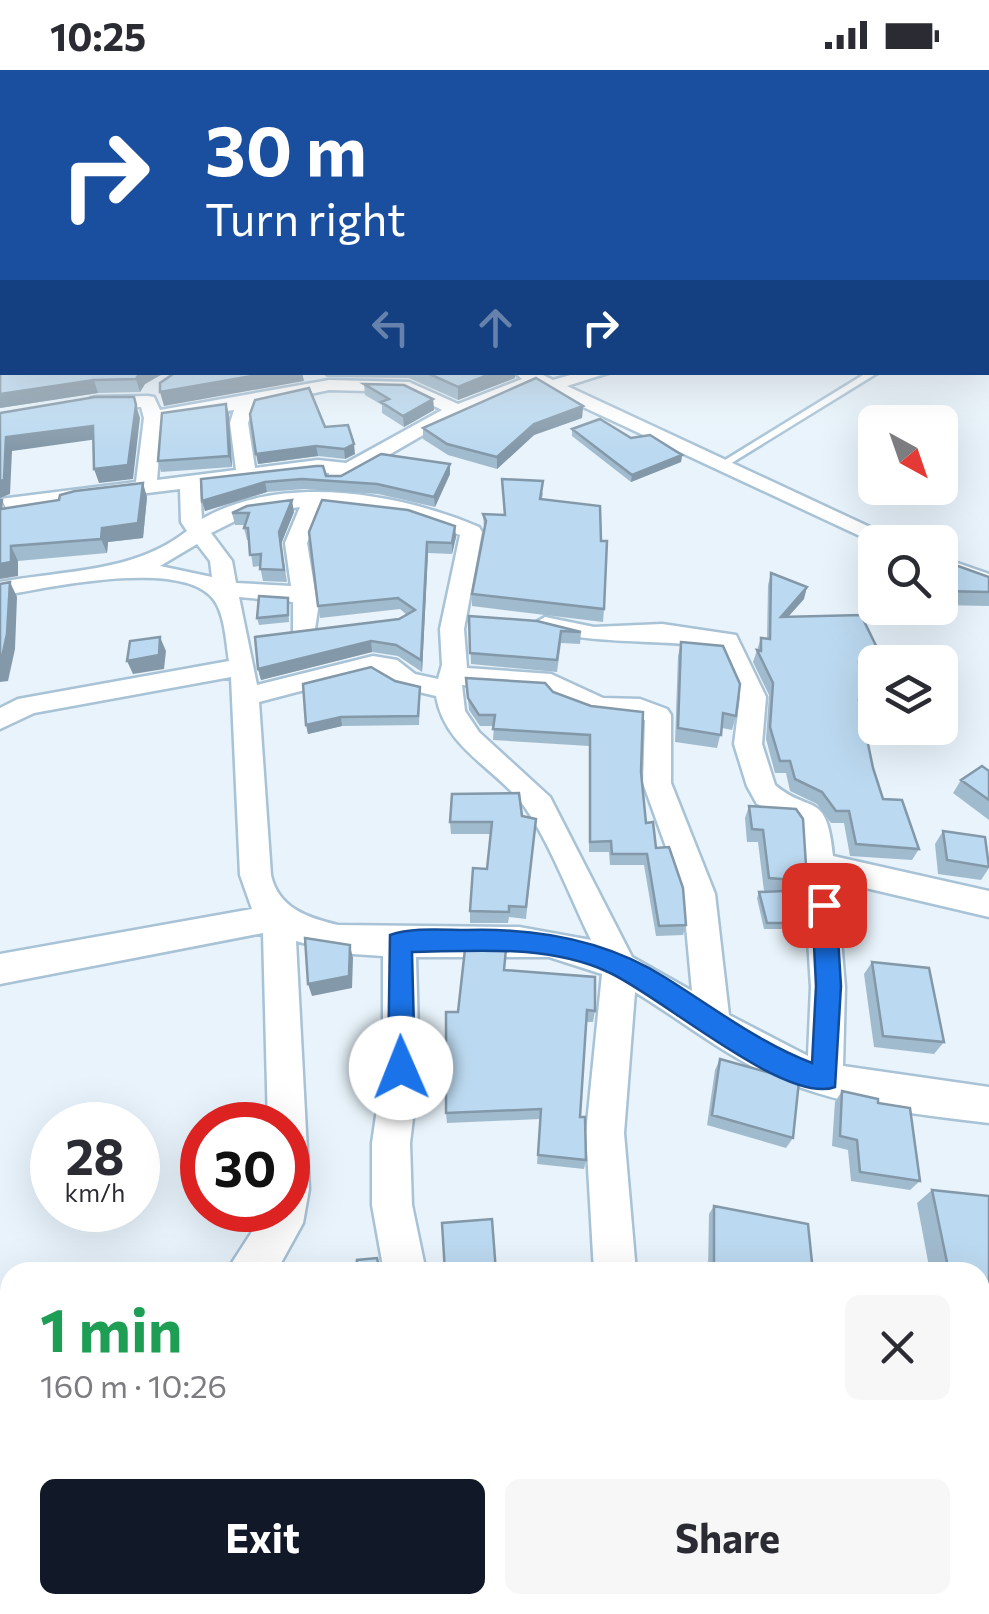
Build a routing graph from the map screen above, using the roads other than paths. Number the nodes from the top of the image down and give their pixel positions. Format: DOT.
graph roads {
  1 [pos="869,375"];
  2 [pos="535,376"];
  3 [pos="164,385"];
  4 [pos="246,402"];
  5 [pos="81,405"];
  6 [pos="150,408"];
  7 [pos="456,410"];
  8 [pos="722,465"];
  9 [pos="246,474"];
  10 [pos="190,479"];
  11 [pos="146,485"];
  12 [pos="320,487"];
  13 [pos="0,505"];
  14 [pos="858,527"];
  15 [pos="198,532"];
  16 [pos="958,571"];
  17 [pos="123,573"];
  18 [pos="989,582"];
  19 [pos="0,589"];
  20 [pos="228,596"];
  21 [pos="304,598"];
  22 [pos="510,619"];
  23 [pos="250,655"];
  24 [pos="450,683"];
  25 [pos="0,720"];
  26 [pos="820,865"];
  27 [pos="989,904"];
  28 [pos="279,917"];
  29 [pos="399,942"];
  30 [pos="620,966"];
  31 [pos="0,969"];
  32 [pos="713,1024"];
  33 [pos="825,1078"];
  34 [pos="287,1102"];
  35 [pos="989,1105"];
  36 [pos="280,1232"];
  37 [pos="257,1262"];
  38 [pos="403,1262"];
  39 [pos="614,1262"];
  1 -- 8 [label="lane"];
  2 -- 7 [label="street"];
  2 -- 8 [label="street"];
  3 -- 6 [label="street"];
  4 -- 6 [label="street"];
  4 -- 7 [label="street"];
  4 -- 9 [label="street"];
  5 -- 6 [label="street"];
  6 -- 11 [label="street"];
  7 -- 12 [label="street"];
  8 -- 14 [label="street"];
  9 -- 10 [label="street"];
  9 -- 12 [label="street"];
  10 -- 11 [label="street"];
  10 -- 15 [label="street"];
  11 -- 13 [label="street"];
  12 -- 15 [label="street"];
  12 -- 21 [label="street"];
  12 -- 24 [label="street"];
  15 -- 17 [label="street"];
  15 -- 20 [label="street"];
  16 -- 18 [label="street"];
  17 -- 19 [label="street"];
  17 -- 20 [label="street"];
  20 -- 21 [label="street"];
  20 -- 23 [label="street"];
  21 -- 23 [label="street"];
  22 -- 26 [label="street"];
  23 -- 24 [label="street"];
  23 -- 25 [label="street"];
  23 -- 28 [label="street"];
  24 -- 30 [label="street"];
  24 -- 32 [label="street"];
  26 -- 27 [label="street"];
  26 -- 33 [label="street"];
  28 -- 29 [label="street"];
  28 -- 31 [label="street"];
  28 -- 34 [label="street"];
  29 -- 30 [label="street"];
  29 -- 38 [label="street"];
  30 -- 32 [label="street"];
  30 -- 39 [label="street"];
  32 -- 33 [label="street"];
  33 -- 35 [label="street"];
  36 -- 37 [label="street"];
}
